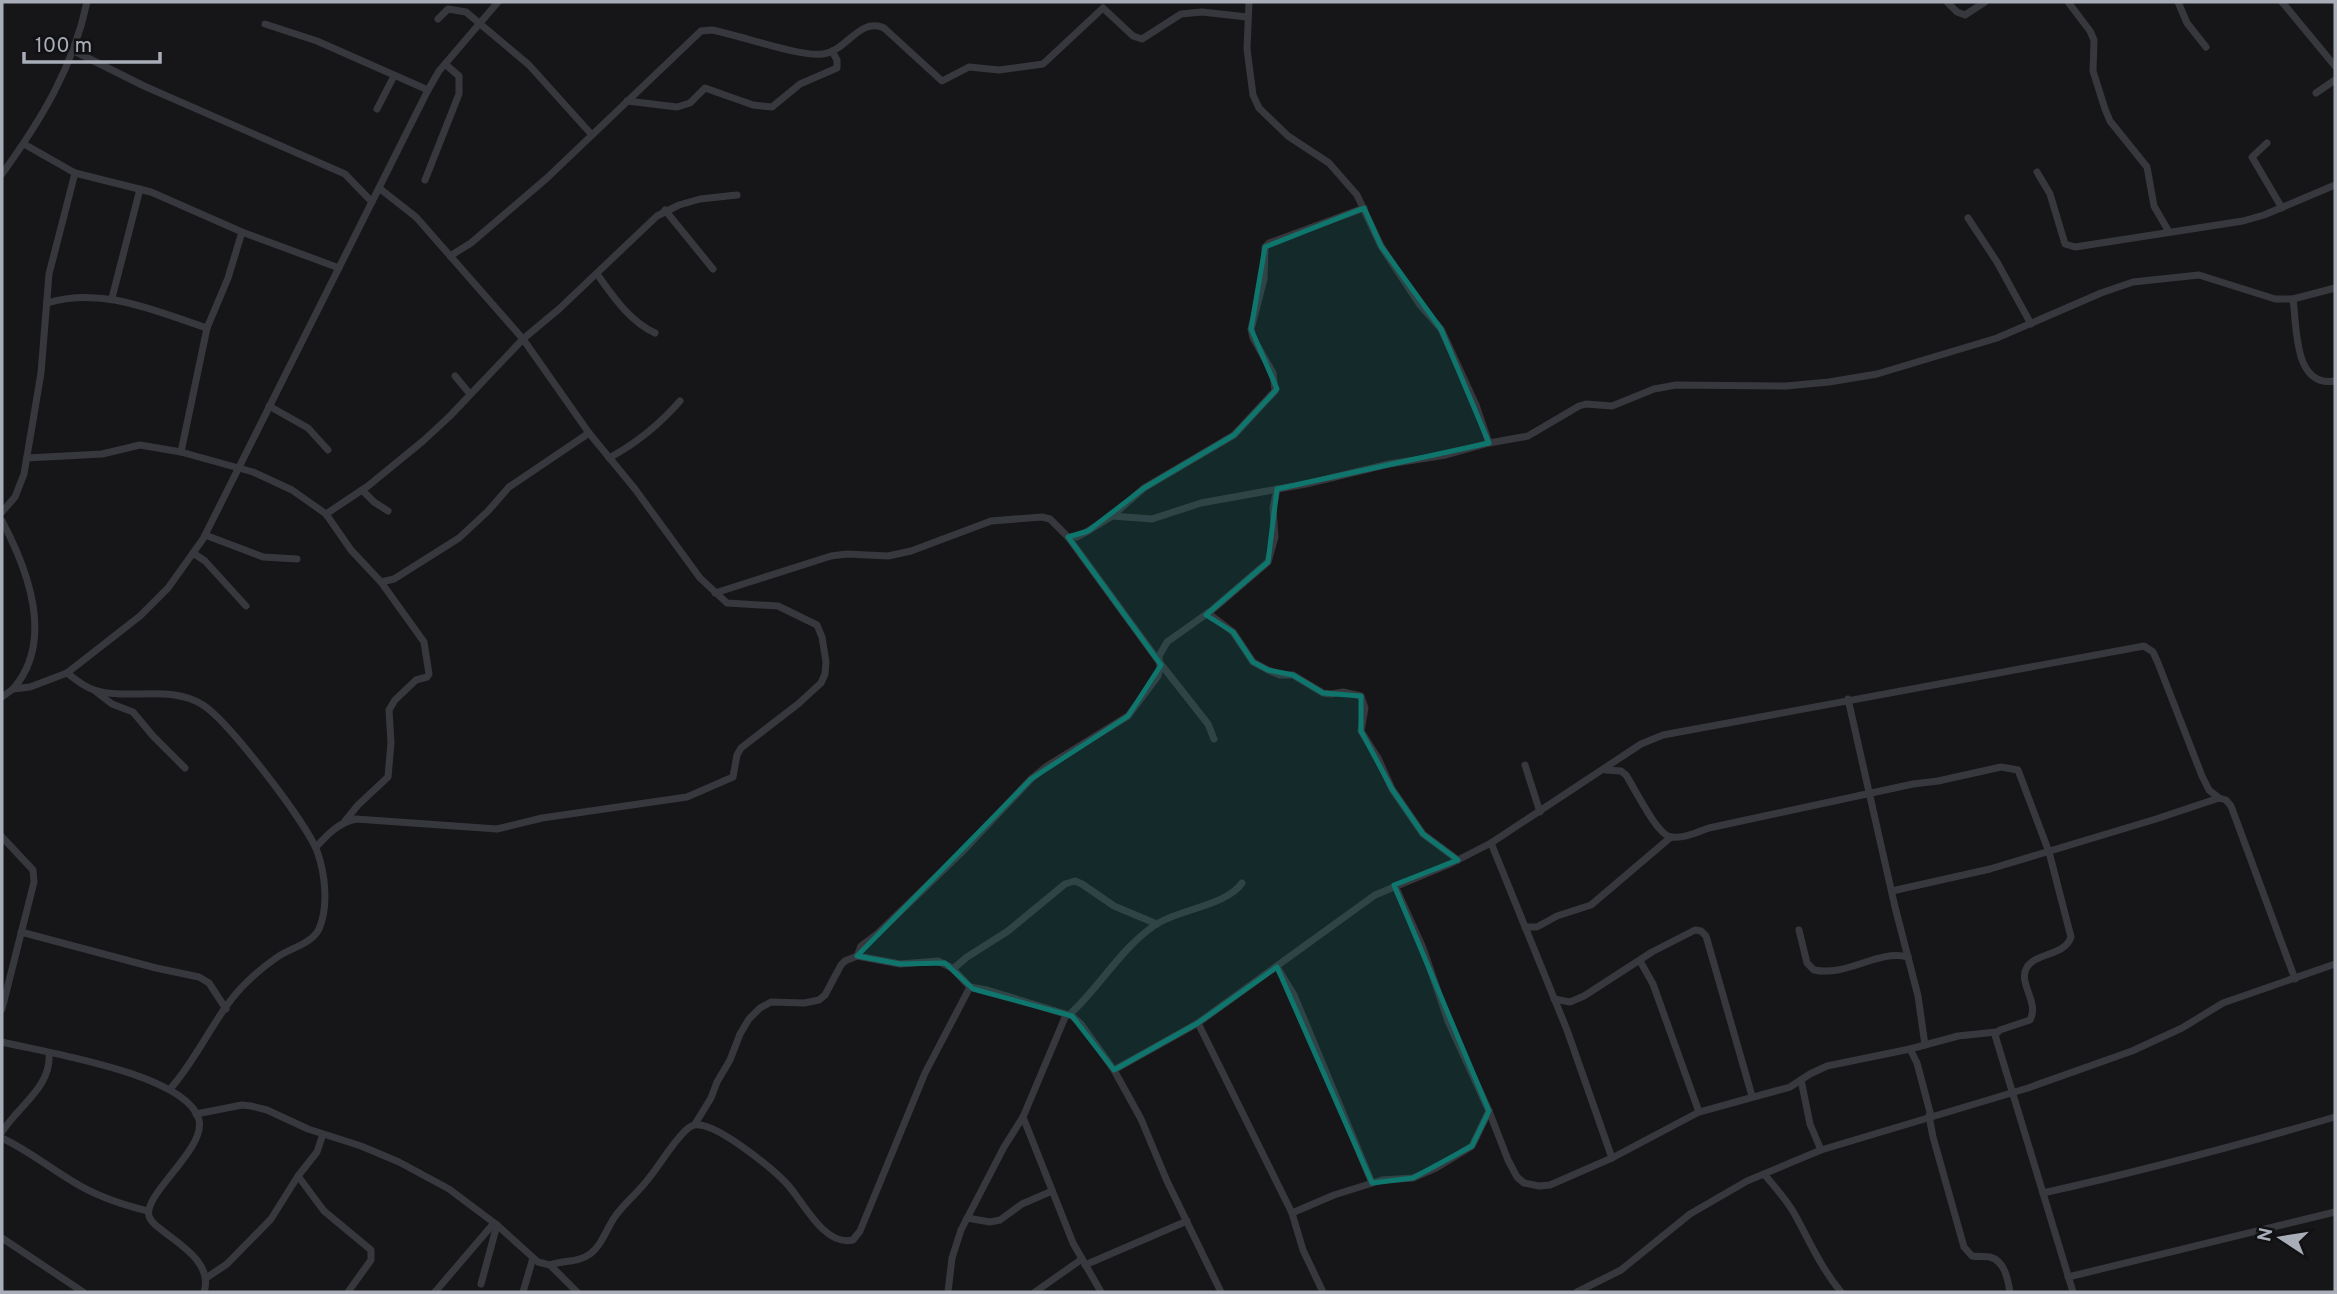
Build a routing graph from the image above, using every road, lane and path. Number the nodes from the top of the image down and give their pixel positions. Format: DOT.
graph roads {
  1 [pos="87,2"];
  2 [pos="498,2"];
  3 [pos="1250,2"];
  4 [pos="1947,2"];
  5 [pos="1985,2"];
  6 [pos="2067,2"];
  7 [pos="2178,2"];
  8 [pos="2282,2"];
  9 [pos="1247,18"];
  10 [pos="438,19"];
  11 [pos="479,22"];
  12 [pos="265,24"];
  13 [pos="2206,47"];
  14 [pos="74,51"];
  15 [pos="832,51"];
  16 [pos="445,64"];
  17 [pos="2335,66"];
  18 [pos="394,76"];
  19 [pos="2335,80"];
  20 [pos="428,90"];
  21 [pos="2316,93"];
  22 [pos="627,101"];
  23 [pos="377,109"];
  24 [pos="592,135"];
  25 [pos="24,144"];
  26 [pos="2267,144"];
  27 [pos="2037,172"];
  28 [pos="75,173"];
  29 [pos="2,174"];
  30 [pos="425,180"];
  31 [pos="2335,185"];
  32 [pos="379,188"];
  33 [pos="140,189"];
  34 [pos="737,195"];
  35 [pos="372,202"];
  36 [pos="1364,208"];
  37 [pos="2282,208"];
  38 [pos="666,210"];
  39 [pos="1968,218"];
  40 [pos="242,232"];
  41 [pos="2169,232"];
  42 [pos="450,256"];
  43 [pos="339,268"];
  44 [pos="713,269"];
  45 [pos="597,274"];
  46 [pos="2335,288"];
  47 [pos="112,299"];
  48 [pos="2294,299"];
  49 [pos="47,303"];
  50 [pos="2031,324"];
  51 [pos="207,328"];
  52 [pos="656,333"];
  53 [pos="523,339"];
  54 [pos="455,376"];
  55 [pos="2335,380"];
  56 [pos="470,394"];
  57 [pos="680,401"];
  58 [pos="269,406"];
  59 [pos="589,433"];
  60 [pos="1489,443"];
  61 [pos="328,450"];
  62 [pos="180,452"];
  63 [pos="27,458"];
  64 [pos="610,458"];
  65 [pos="238,467"];
  66 [pos="1276,489"];
  67 [pos="362,490"];
  68 [pos="388,511"];
  69 [pos="2,512"];
  70 [pos="326,514"];
  71 [pos="1112,516"];
  72 [pos="2,521"];
  73 [pos="205,535"];
  74 [pos="1068,537"];
  75 [pos="193,553"];
  76 [pos="297,559"];
  77 [pos="381,582"];
  78 [pos="715,593"];
  79 [pos="246,606"];
  80 [pos="1208,613"];
  81 [pos="1160,663"];
  82 [pos="67,673"];
  83 [pos="13,690"];
  84 [pos="93,690"];
  85 [pos="2,697"];
  86 [pos="1849,699"];
  87 [pos="1214,739"];
  88 [pos="1525,765"];
  89 [pos="185,768"];
  90 [pos="1604,770"];
  91 [pos="1871,794"];
  92 [pos="2219,798"];
  93 [pos="1540,812"];
  94 [pos="345,822"];
  95 [pos="1671,837"];
  96 [pos="3,841"];
  97 [pos="1491,844"];
  98 [pos="316,847"];
  99 [pos="2049,852"];
  100 [pos="1458,860"];
  101 [pos="1242,883"];
  102 [pos="1395,886"];
  103 [pos="1892,891"];
  104 [pos="1157,924"];
  105 [pos="1525,927"];
  106 [pos="1799,930"];
  107 [pos="21,932"];
  108 [pos="857,956"];
  109 [pos="1908,957"];
  110 [pos="1640,961"];
  111 [pos="2335,964"];
  112 [pos="1278,967"];
  113 [pos="953,969"];
  114 [pos="2295,979"];
  115 [pos="970,987"];
  116 [pos="1554,999"];
  117 [pos="2,1009"];
  118 [pos="226,1009"];
  119 [pos="1068,1015"];
  120 [pos="1198,1023"];
  121 [pos="1996,1032"];
  122 [pos="2,1042"];
  123 [pos="1926,1045"];
  124 [pos="1910,1049"];
  125 [pos="50,1054"];
  126 [pos="1114,1070"];
  127 [pos="1801,1080"];
  128 [pos="170,1089"];
  129 [pos="2014,1092"];
  130 [pos="1752,1096"];
  131 [pos="1489,1111"];
  132 [pos="1699,1112"];
  133 [pos="197,1114"];
  134 [pos="1930,1116"];
  135 [pos="1023,1117"];
  136 [pos="2335,1117"];
  137 [pos="695,1124"];
  138 [pos="2,1132"];
  139 [pos="323,1134"];
  140 [pos="2,1138"];
  141 [pos="1821,1150"];
  142 [pos="1612,1158"];
  143 [pos="1764,1174"];
  144 [pos="298,1176"];
  145 [pos="1372,1183"];
  146 [pos="1052,1192"];
  147 [pos="2043,1193"];
  148 [pos="148,1211"];
  149 [pos="2335,1212"];
  150 [pos="1292,1213"];
  151 [pos="967,1218"];
  152 [pos="1187,1221"];
  153 [pos="495,1224"];
  154 [pos="2,1238"];
  155 [pos="533,1258"];
  156 [pos="1083,1262"];
  157 [pos="550,1265"];
  158 [pos="2068,1277"];
  159 [pos="206,1278"];
  160 [pos="481,1284"];
  161 [pos="83,1292"];
  162 [pos="204,1292"];
  163 [pos="348,1292"];
  164 [pos="435,1292"];
  165 [pos="523,1292"];
  166 [pos="577,1292"];
  167 [pos="948,1292"];
  168 [pos="1035,1292"];
  169 [pos="1101,1292"];
  170 [pos="1221,1292"];
  171 [pos="1323,1292"];
  172 [pos="1577,1292"];
  173 [pos="1841,1292"];
  174 [pos="2010,1292"];
  175 [pos="2073,1292"];
  1 -- 14 [label="street"];
  2 -- 11 [label="street"];
  3 -- 9 [label="street"];
  4 -- 5 [label="street"];
  6 -- 41 [label="street"];
  7 -- 13 [label="street"];
  8 -- 17 [label="street"];
  9 -- 15 [label="street"];
  9 -- 36 [label="street"];
  10 -- 11 [label="street"];
  11 -- 16 [label="street"];
  11 -- 24 [label="street"];
  12 -- 18 [label="street"];
  14 -- 25 [label="street"];
  14 -- 35 [label="street"];
  15 -- 22 [label="street"];
  15 -- 22 [label="street"];
  16 -- 20 [label="street"];
  16 -- 30 [label="street"];
  18 -- 20 [label="street"];
  18 -- 23 [label="street"];
  19 -- 21 [label="street"];
  20 -- 32 [label="street"];
  22 -- 24 [label="street"];
  24 -- 42 [label="street"];
  25 -- 28 [label="street"];
  25 -- 29 [label="street"];
  26 -- 37 [label="street"];
  27 -- 41 [label="street"];
  28 -- 33 [label="street"];
  28 -- 49 [label="street"];
  31 -- 37 [label="street"];
  32 -- 35 [label="street"];
  32 -- 42 [label="street"];
  33 -- 40 [label="street"];
  33 -- 47 [label="street"];
  34 -- 38 [label="street"];
  35 -- 43 [label="street"];
  36 -- 60 [label="street"];
  36 -- 71 [label="street"];
  37 -- 41 [label="street"];
  38 -- 44 [label="street"];
  38 -- 45 [label="street"];
  39 -- 50 [label="street"];
  40 -- 43 [label="street"];
  40 -- 51 [label="street"];
  42 -- 53 [label="street"];
  43 -- 58 [label="street"];
  45 -- 52 [label="street"];
  45 -- 53 [label="street"];
  46 -- 48 [label="street"];
  47 -- 49 [label="street"];
  47 -- 51 [label="street"];
  48 -- 50 [label="street"];
  48 -- 55 [label="street"];
  49 -- 63 [label="street"];
  50 -- 60 [label="street"];
  51 -- 62 [label="street"];
  53 -- 56 [label="street"];
  53 -- 59 [label="street"];
  54 -- 56 [label="street"];
  56 -- 67 [label="street"];
  57 -- 64 [label="street"];
  58 -- 61 [label="street"];
  58 -- 65 [label="street"];
  59 -- 64 [label="street"];
  59 -- 77 [label="street"];
  60 -- 66 [label="street"];
  62 -- 63 [label="street"];
  62 -- 65 [label="street"];
  63 -- 69 [label="street"];
  64 -- 78 [label="street"];
  65 -- 70 [label="street"];
  65 -- 73 [label="street"];
  66 -- 71 [label="street"];
  66 -- 80 [label="street"];
  67 -- 68 [label="street"];
  67 -- 70 [label="street"];
  70 -- 77 [label="street"];
  71 -- 74 [label="street"];
  72 -- 83 [label="street"];
  73 -- 75 [label="street"];
  73 -- 76 [label="street"];
  74 -- 78 [label="street"];
  74 -- 81 [label="street"];
  75 -- 79 [label="street"];
  75 -- 82 [label="street"];
  77 -- 94 [label="street"];
  78 -- 94 [label="street"];
  80 -- 81 [label="street"];
  80 -- 100 [label="street"];
  81 -- 87 [label="street"];
  81 -- 108 [label="street"];
  82 -- 83 [label="street"];
  82 -- 84 [label="street"];
  83 -- 85 [label="street"];
  84 -- 89 [label="street"];
  84 -- 98 [label="street"];
  86 -- 90 [label="street"];
  86 -- 91 [label="street"];
  86 -- 92 [label="street"];
  88 -- 93 [label="street"];
  90 -- 93 [label="street"];
  90 -- 95 [label="street"];
  91 -- 95 [label="street"];
  91 -- 99 [label="street"];
  91 -- 103 [label="street"];
  92 -- 99 [label="street"];
  92 -- 114 [label="street"];
  93 -- 97 [label="street"];
  94 -- 98 [label="street"];
  95 -- 105 [label="street"];
  96 -- 107 [label="street"];
  97 -- 100 [label="street"];
  97 -- 105 [label="street"];
  98 -- 118 [label="street"];
  99 -- 103 [label="street"];
  99 -- 121 [label="street"];
  100 -- 102 [label="street"];
  101 -- 104 [label="street"];
  102 -- 112 [label="street"];
  102 -- 131 [label="street"];
  103 -- 109 [label="street"];
  104 -- 113 [label="street"];
  104 -- 119 [label="street"];
  105 -- 116 [label="street"];
  106 -- 109 [label="street"];
  107 -- 117 [label="street"];
  107 -- 118 [label="street"];
  108 -- 113 [label="street"];
  108 -- 137 [label="street"];
  109 -- 123 [label="street"];
  110 -- 116 [label="street"];
  110 -- 130 [label="street"];
  110 -- 132 [label="street"];
  111 -- 114 [label="street"];
  112 -- 120 [label="street"];
  112 -- 145 [label="street"];
  113 -- 115 [label="street"];
  114 -- 129 [label="street"];
  115 -- 119 [label="street"];
  115 -- 137 [label="street"];
  116 -- 142 [label="street"];
  118 -- 128 [label="street"];
  119 -- 126 [label="street"];
  119 -- 135 [label="street"];
  120 -- 126 [label="street"];
  120 -- 150 [label="street"];
  121 -- 123 [label="street"];
  121 -- 129 [label="street"];
  122 -- 125 [label="street"];
  123 -- 124 [label="street"];
  124 -- 127 [label="street"];
  124 -- 134 [label="street"];
  125 -- 128 [label="street"];
  125 -- 138 [label="street"];
  126 -- 152 [label="street"];
  127 -- 130 [label="street"];
  127 -- 141 [label="street"];
  128 -- 133 [label="street"];
  129 -- 134 [label="street"];
  129 -- 147 [label="street"];
  130 -- 132 [label="street"];
  131 -- 142 [label="street"];
  131 -- 145 [label="street"];
  132 -- 142 [label="street"];
  133 -- 139 [label="street"];
  133 -- 148 [label="street"];
  134 -- 141 [label="street"];
  134 -- 174 [label="street"];
  135 -- 146 [label="street"];
  135 -- 151 [label="street"];
  136 -- 147 [label="street"];
  137 -- 157 [label="street"];
  139 -- 144 [label="street"];
  139 -- 153 [label="street"];
  140 -- 148 [label="street"];
  141 -- 143 [label="street"];
  143 -- 172 [label="street"];
  143 -- 173 [label="street"];
  144 -- 159 [label="street"];
  144 -- 163 [label="street"];
  145 -- 150 [label="street"];
  146 -- 151 [label="street"];
  146 -- 156 [label="street"];
  147 -- 158 [label="street"];
  148 -- 159 [label="street"];
  149 -- 158 [label="street"];
  150 -- 171 [label="street"];
  151 -- 167 [label="street"];
  152 -- 156 [label="street"];
  152 -- 170 [label="street"];
  153 -- 155 [label="street"];
  153 -- 160 [label="street"];
  153 -- 164 [label="street"];
  154 -- 161 [label="street"];
  155 -- 157 [label="street"];
  155 -- 165 [label="street"];
  156 -- 168 [label="street"];
  156 -- 169 [label="street"];
  157 -- 166 [label="street"];
  158 -- 175 [label="street"];
  159 -- 162 [label="street"];
}
